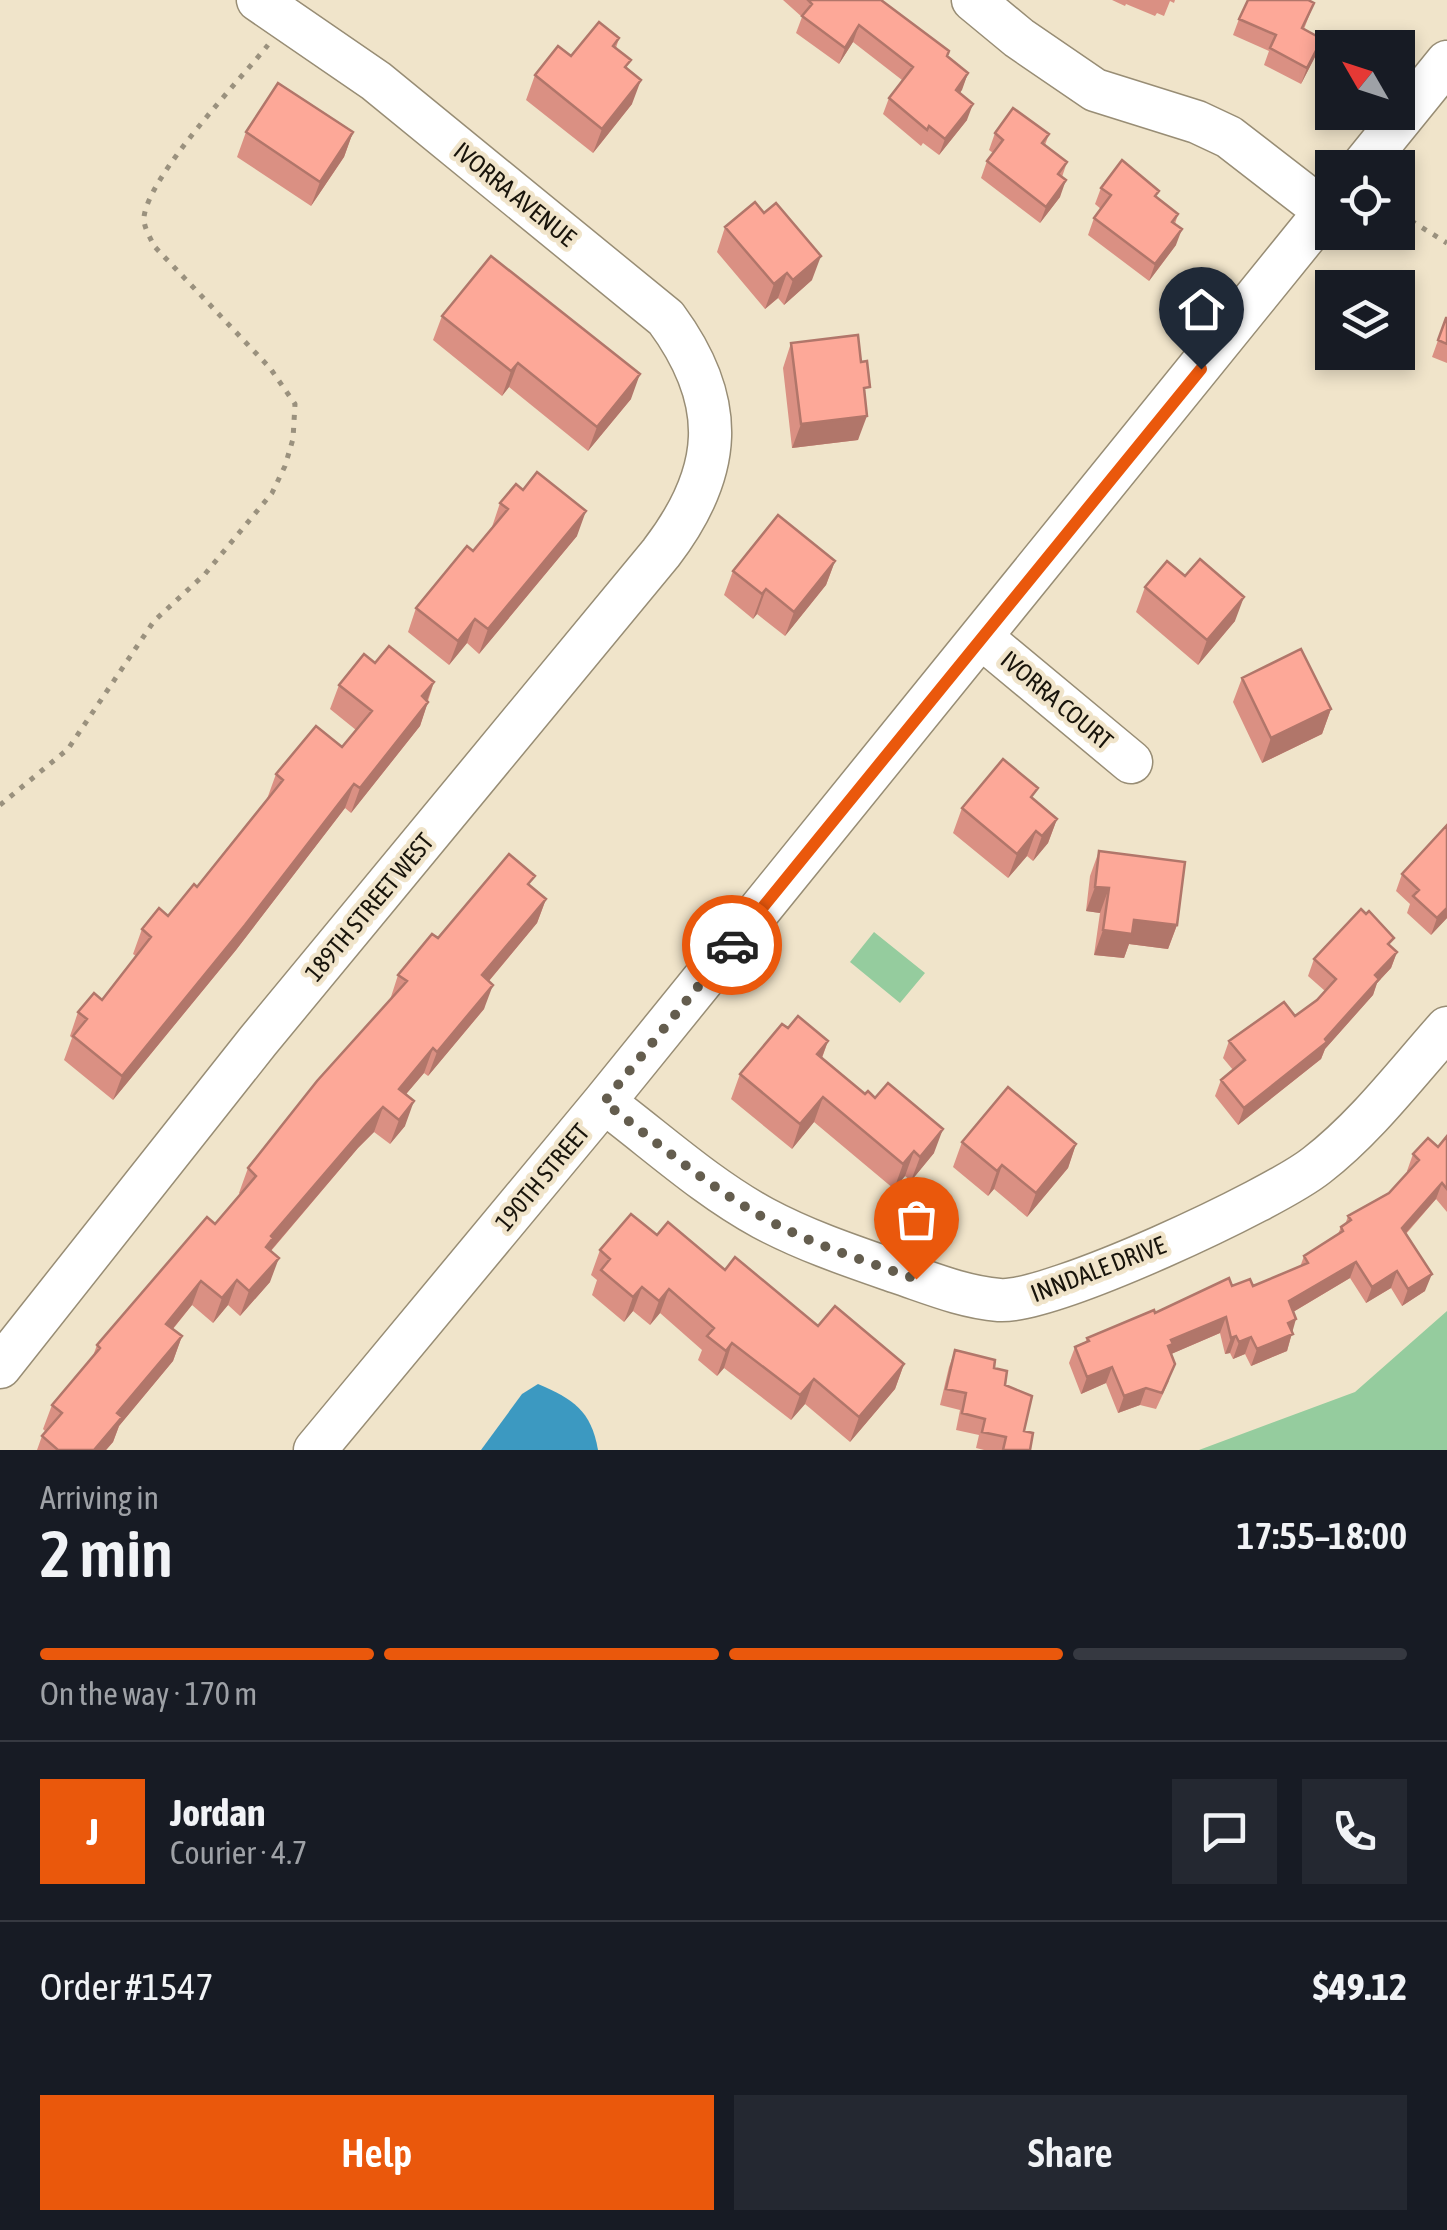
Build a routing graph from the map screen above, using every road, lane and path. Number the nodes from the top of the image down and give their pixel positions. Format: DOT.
graph roads {
  1 [pos="974,0"];
  2 [pos="273,10"];
  3 [pos="1447,62"];
  4 [pos="1376,150"];
  5 [pos="1315,197"];
  6 [pos="1415,223"];
  7 [pos="1315,224"];
  8 [pos="1447,243"];
  9 [pos="712,434"];
  10 [pos="982,638"];
  11 [pos="1131,762"];
  12 [pos="0,805"];
  13 [pos="1447,1028"];
  14 [pos="604,1102"];
  15 [pos="0,1368"];
  16 [pos="315,1450"];
  1 -- 5 [label="street"];
  2 -- 9 [label="street, IVORRA AVENUE"];
  2 -- 12 [label="path"];
  3 -- 4 [label="street"];
  6 -- 8 [label="path"];
  7 -- 10 [label="street, 190TH STREET"];
  9 -- 15 [label="street, 189TH STREET WEST"];
  10 -- 11 [label="street, IVORRA COURT"];
  10 -- 14 [label="street, 190TH STREET"];
  13 -- 14 [label="street, INNDALE DRIVE"];
  14 -- 16 [label="street, 190TH STREET"];
}
